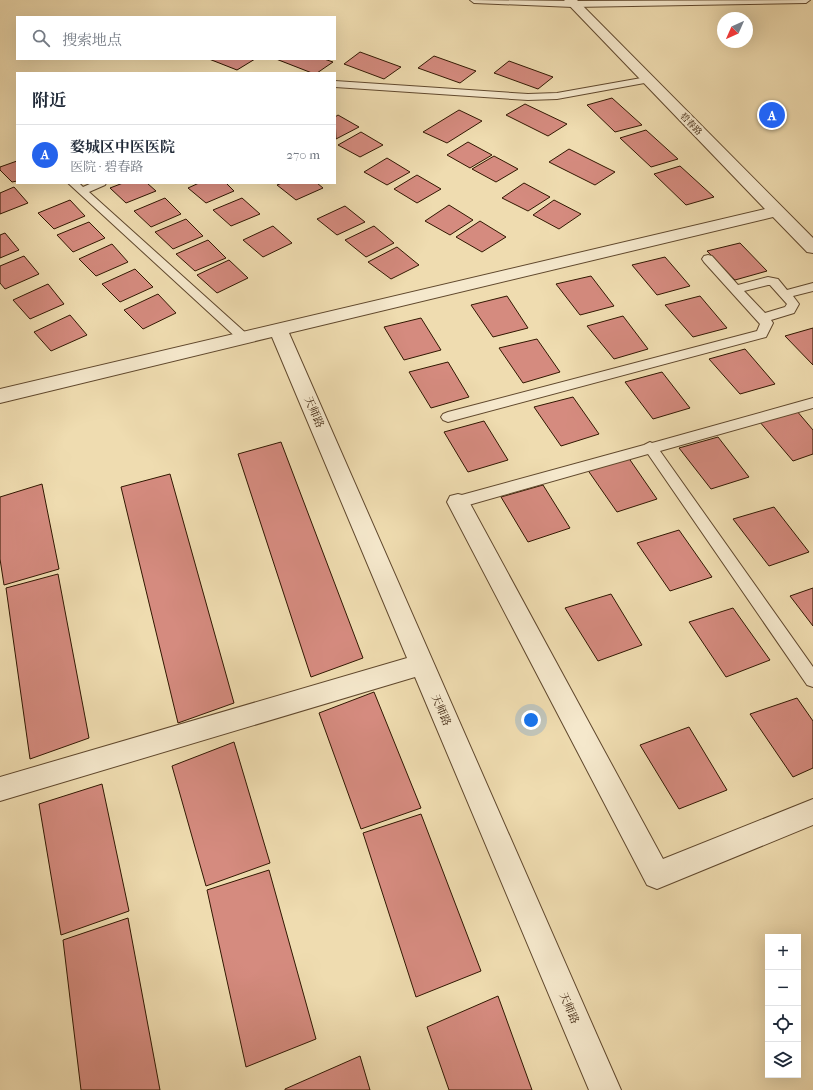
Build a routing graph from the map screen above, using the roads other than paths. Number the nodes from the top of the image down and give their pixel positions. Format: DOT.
graph roads {
  1 [pos="474,0"];
  2 [pos="806,0"];
  3 [pos="779,1"];
  4 [pos="571,2"];
  5 [pos="647,80"];
  6 [pos="336,84"];
  7 [pos="95,184"];
  8 [pos="77,187"];
  9 [pos="776,211"];
  10 [pos="813,248"];
  11 [pos="708,259"];
  12 [pos="813,288"];
  13 [pos="736,289"];
  14 [pos="785,294"];
  15 [pos="762,318"];
  16 [pos="278,330"];
  17 [pos="244,338"];
  18 [pos="0,396"];
  19 [pos="813,403"];
  20 [pos="448,417"];
  21 [pos="650,448"];
  22 [pos="458,502"];
  23 [pos="422,664"];
  24 [pos="813,680"];
  25 [pos="0,790"];
  26 [pos="813,812"];
  27 [pos="605,1090"];
  1 -- 4 [label="lane"];
  2 -- 3 [label="lane"];
  3 -- 4 [label="lane"];
  4 -- 5 [label="street, 碧春路"];
  5 -- 6 [label="lane"];
  5 -- 9 [label="street, 碧春路"];
  7 -- 8 [label="lane"];
  8 -- 17 [label="lane"];
  9 -- 10 [label="street, 碧春路"];
  9 -- 16 [label="street"];
  11 -- 13 [label="lane"];
  12 -- 14 [label="lane"];
  13 -- 14 [label="lane"];
  13 -- 15 [label="lane"];
  14 -- 15 [label="lane"];
  15 -- 20 [label="lane"];
  16 -- 17 [label="street"];
  16 -- 23 [label="street, 天师路"];
  17 -- 18 [label="street"];
  19 -- 21 [label="lane"];
  21 -- 22 [label="lane"];
  21 -- 24 [label="lane"];
  22 -- 26 [label="street"];
  23 -- 25 [label="street"];
  23 -- 27 [label="street, 天师路"];
}
